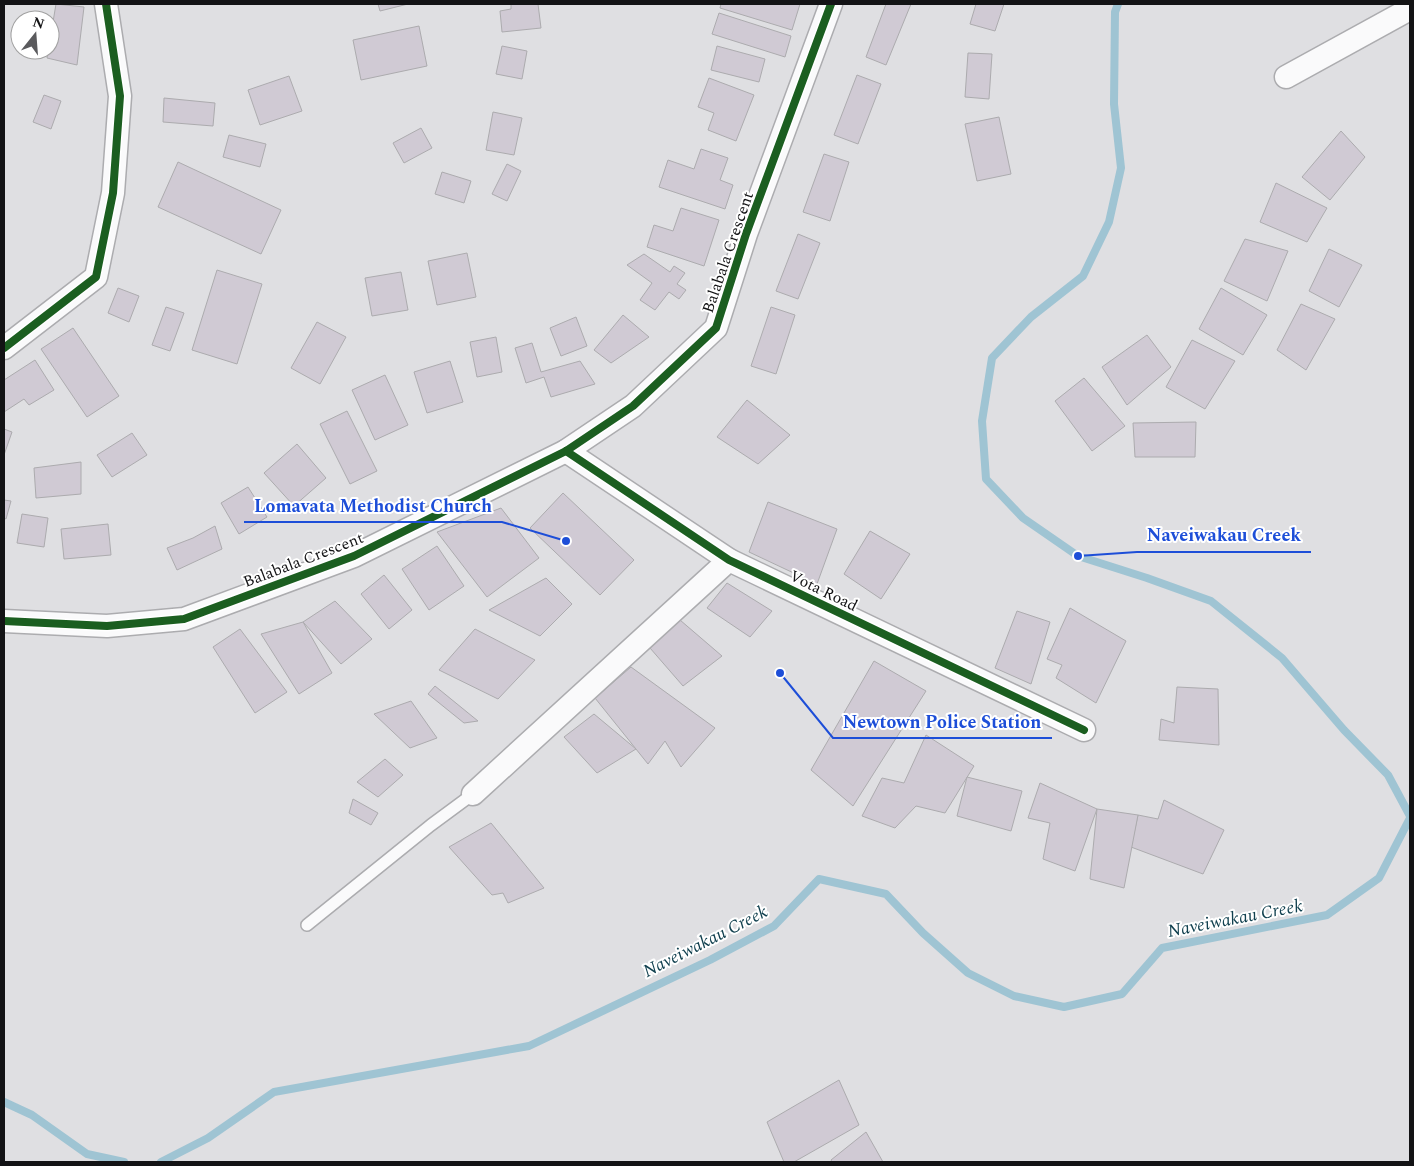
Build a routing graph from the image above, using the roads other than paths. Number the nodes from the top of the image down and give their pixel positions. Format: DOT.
graph roads {
  1 [pos="106,4"];
  2 [pos="831,4"];
  3 [pos="1410,9"];
  4 [pos="1286,77"];
  5 [pos="4,348"];
  6 [pos="566,451"];
  7 [pos="729,560"];
  8 [pos="4,621"];
  9 [pos="1084,730"];
  10 [pos="473,794"];
  11 [pos="307,924"];
  1 -- 5 [label="street"];
  2 -- 6 [label="street, Balabala Crescent"];
  3 -- 4 [label="street"];
  6 -- 7 [label="street, Vota Road"];
  6 -- 8 [label="street, Balabala Crescent"];
  7 -- 9 [label="street, Vota Road"];
  7 -- 10 [label="street"];
  10 -- 11 [label="lane"];
}
